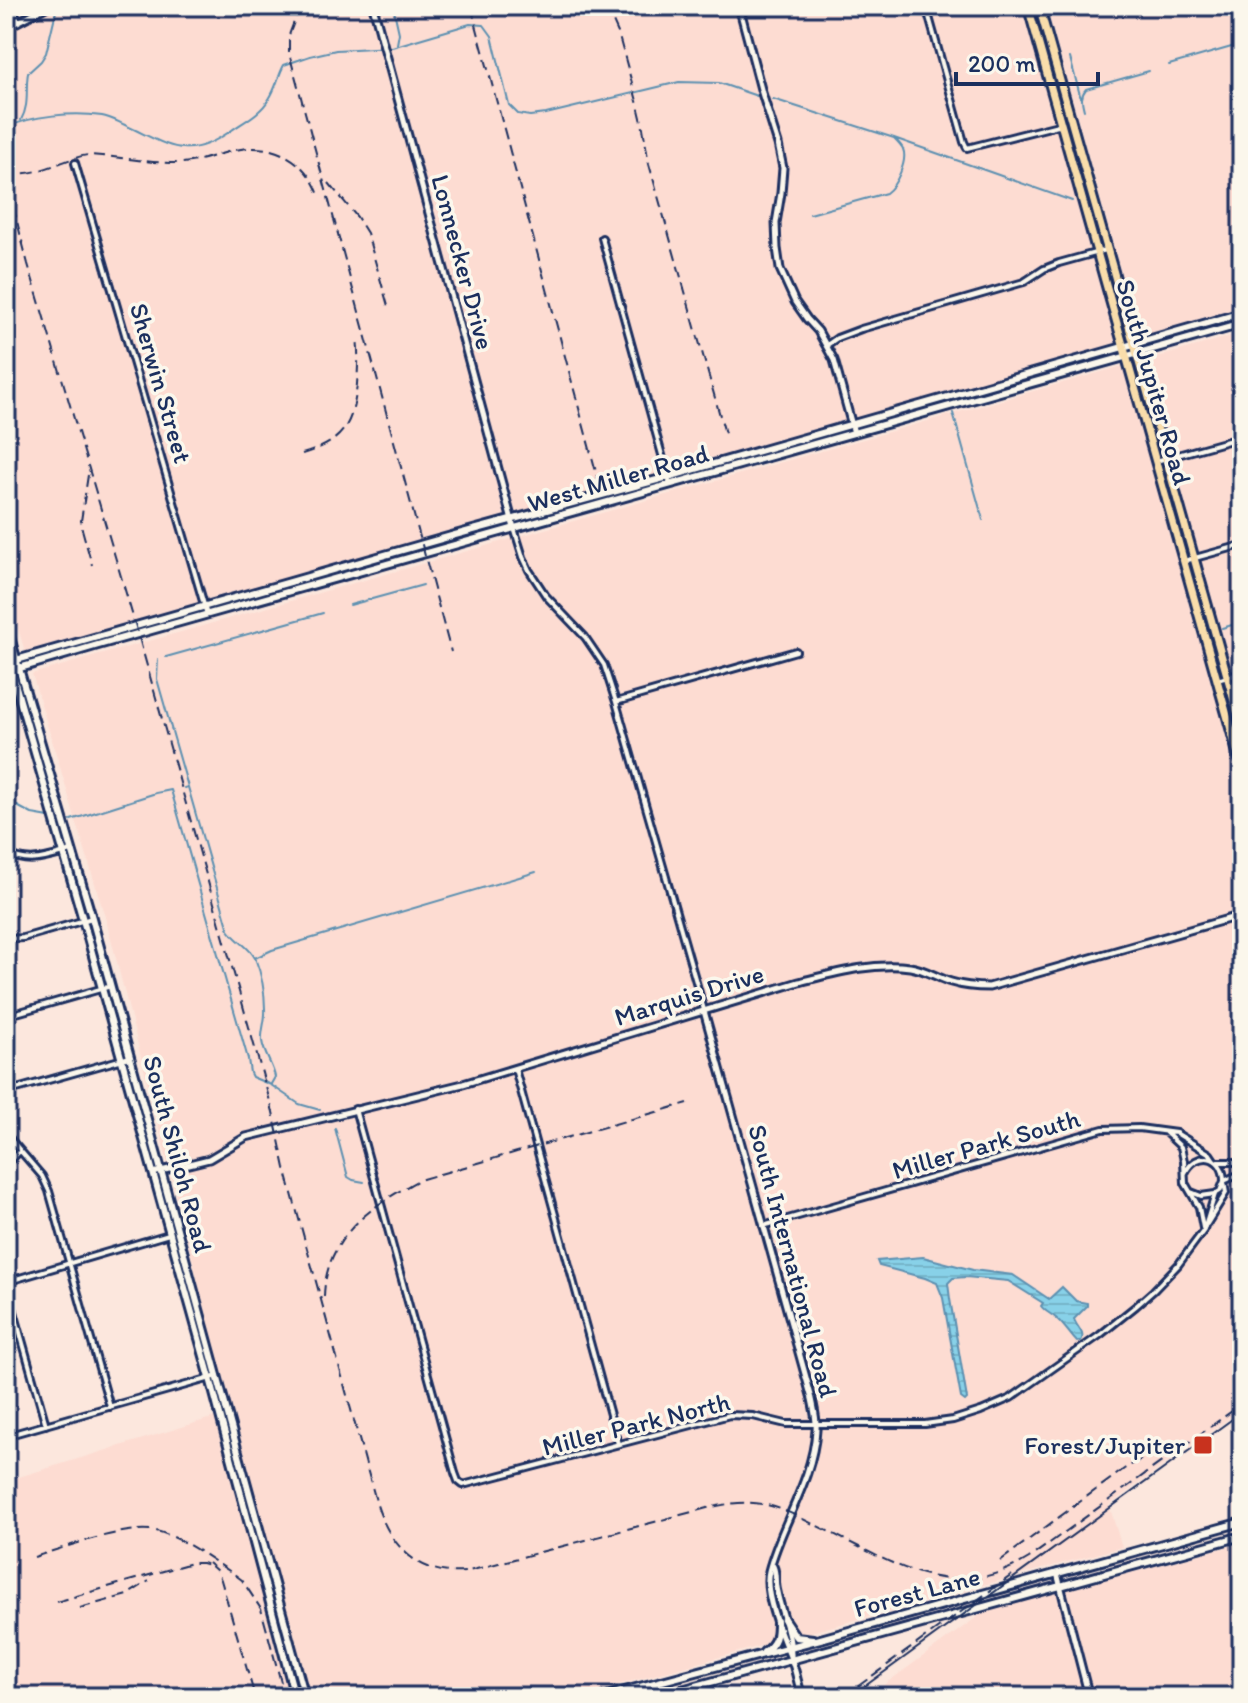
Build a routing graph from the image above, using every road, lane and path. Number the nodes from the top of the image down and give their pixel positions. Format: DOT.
graph roads {
  1 [pos="11,6"];
  2 [pos="48,6"];
  3 [pos="373,6"];
  4 [pos="739,6"];
  5 [pos="926,6"];
  6 [pos="1028,6"];
  7 [pos="1039,6"];
  8 [pos="19,21"];
  9 [pos="6,28"];
  10 [pos="1052,51"];
  11 [pos="1041,53"];
  12 [pos="1072,121"];
  13 [pos="1061,124"];
  14 [pos="75,163"];
  15 [pos="602,238"];
  16 [pos="1106,250"];
  17 [pos="1097,253"];
  18 [pos="1242,313"];
  19 [pos="1242,324"];
  20 [pos="827,345"];
  21 [pos="1133,345"];
  22 [pos="1124,347"];
  23 [pos="1136,354"];
  24 [pos="1126,357"];
  25 [pos="852,424"];
  26 [pos="854,433"];
  27 [pos="1242,437"];
  28 [pos="1166,459"];
  29 [pos="1156,461"];
  30 [pos="669,481"];
  31 [pos="511,520"];
  32 [pos="514,528"];
  33 [pos="1242,545"];
  34 [pos="1195,558"];
  35 [pos="1184,561"];
  36 [pos="205,606"];
  37 [pos="207,615"];
  38 [pos="1211,618"];
  39 [pos="1200,622"];
  40 [pos="6,624"];
  41 [pos="796,651"];
  42 [pos="6,652"];
  43 [pos="10,662"];
  44 [pos="12,670"];
  45 [pos="1242,673"];
  46 [pos="1227,677"];
  47 [pos="1217,680"];
  48 [pos="616,702"];
  49 [pos="1242,730"];
  50 [pos="1232,734"];
  51 [pos="1242,769"];
  52 [pos="72,851"];
  53 [pos="6,853"];
  54 [pos="64,853"];
  55 [pos="1242,915"];
  56 [pos="92,918"];
  57 [pos="83,920"];
  58 [pos="6,939"];
  59 [pos="111,986"];
  60 [pos="102,989"];
  61 [pos="704,1011"];
  62 [pos="6,1016"];
  63 [pos="130,1057"];
  64 [pos="122,1060"];
  65 [pos="515,1069"];
  66 [pos="6,1092"];
  67 [pos="355,1109"];
  68 [pos="1164,1131"];
  69 [pos="6,1134"];
  70 [pos="20,1151"];
  71 [pos="1216,1161"];
  72 [pos="1242,1162"];
  73 [pos="6,1164"];
  74 [pos="162,1171"];
  75 [pos="153,1173"];
  76 [pos="1242,1173"];
  77 [pos="1185,1175"];
  78 [pos="1224,1181"];
  79 [pos="1189,1190"];
  80 [pos="1215,1194"];
  81 [pos="763,1226"];
  82 [pos="1204,1230"];
  83 [pos="179,1231"];
  84 [pos="170,1234"];
  85 [pos="70,1263"];
  86 [pos="6,1282"];
  87 [pos="214,1377"];
  88 [pos="110,1407"];
  89 [pos="46,1425"];
  90 [pos="816,1426"];
  91 [pos="6,1436"];
  92 [pos="618,1445"];
  93 [pos="1242,1522"];
  94 [pos="1242,1536"];
  95 [pos="1191,1537"];
  96 [pos="1195,1549"];
  97 [pos="1132,1553"];
  98 [pos="1135,1565"];
  99 [pos="1057,1573"];
  100 [pos="1060,1586"];
  101 [pos="780,1620"];
  102 [pos="824,1638"];
  103 [pos="788,1647"];
  104 [pos="761,1654"];
  105 [pos="791,1660"];
  106 [pos="687,1674"];
  107 [pos="690,1688"];
  108 [pos="1242,1691"];
  109 [pos="295,1697"];
  110 [pos="305,1697"];
  111 [pos="602,1697"];
  112 [pos="656,1697"];
  113 [pos="802,1697"];
  114 [pos="1089,1697"];
  115 [pos="1223,1697"];
  1 -- 8 [label="street"];
  2 -- 8 [label="street"];
  3 -- 31 [label="street, Lonnecker Drive"];
  4 -- 20 [label="street"];
  5 -- 13 [label="street"];
  6 -- 11 [label="main road, South Jupiter Road"];
  7 -- 10 [label="main road, South Jupiter Road"];
  8 -- 9 [label="street"];
  10 -- 11 [label="main road"];
  10 -- 12 [label="main road, South Jupiter Road"];
  11 -- 13 [label="main road, South Jupiter Road"];
  12 -- 13 [label="street"];
  12 -- 16 [label="main road, South Jupiter Road"];
  13 -- 17 [label="main road, South Jupiter Road"];
  14 -- 36 [label="street, Sherwin Street"];
  15 -- 30 [label="street"];
  16 -- 17 [label="street"];
  16 -- 21 [label="main road, South Jupiter Road"];
  17 -- 20 [label="street"];
  17 -- 22 [label="main road, South Jupiter Road"];
  18 -- 21 [label="main road, West Miller Road"];
  19 -- 23 [label="main road, West Miller Road"];
  20 -- 25 [label="street"];
  21 -- 22 [label="main road, West Miller Road"];
  21 -- 23 [label="main road, South Jupiter Road"];
  22 -- 24 [label="main road, South Jupiter Road"];
  22 -- 25 [label="main road, West Miller Road"];
  23 -- 24 [label="main road, West Miller Road"];
  23 -- 28 [label="main road, South Jupiter Road"];
  24 -- 26 [label="main road, West Miller Road"];
  24 -- 29 [label="main road, South Jupiter Road"];
  25 -- 26 [label="street"];
  25 -- 30 [label="main road, West Miller Road"];
  26 -- 30 [label="main road, West Miller Road"];
  27 -- 28 [label="street"];
  28 -- 29 [label="street"];
  28 -- 34 [label="main road, South Jupiter Road"];
  29 -- 35 [label="main road, South Jupiter Road"];
  30 -- 31 [label="main road, West Miller Road"];
  30 -- 32 [label="main road, West Miller Road"];
  31 -- 32 [label="street, Lonnecker Drive"];
  31 -- 36 [label="main road, West Miller Road"];
  32 -- 37 [label="main road, West Miller Road"];
  32 -- 48 [label="street"];
  33 -- 34 [label="street"];
  34 -- 35 [label="street"];
  34 -- 38 [label="main road, South Jupiter Road"];
  35 -- 39 [label="main road, South Jupiter Road"];
  36 -- 37 [label="street, Sherwin Street"];
  36 -- 43 [label="main road, West Miller Road"];
  37 -- 44 [label="main road, West Miller Road"];
  38 -- 39 [label="main road"];
  38 -- 46 [label="main road, South Jupiter Road"];
  39 -- 47 [label="main road, South Jupiter Road"];
  40 -- 43 [label="main road, South Shiloh Road"];
  41 -- 48 [label="street"];
  42 -- 43 [label="main road, South Shiloh Road"];
  43 -- 44 [label="main road, South Shiloh Road"];
  44 -- 52 [label="main road, South Shiloh Road"];
  44 -- 54 [label="main road, South Shiloh Road"];
  45 -- 46 [label="street"];
  46 -- 47 [label="street"];
  46 -- 49 [label="main road, South Jupiter Road"];
  47 -- 50 [label="main road, South Jupiter Road"];
  48 -- 61 [label="street"];
  49 -- 50 [label="main road"];
  50 -- 51 [label="main road, South Jupiter Road"];
  52 -- 54 [label="street"];
  52 -- 56 [label="main road, South Shiloh Road"];
  53 -- 54 [label="street"];
  54 -- 57 [label="main road, South Shiloh Road"];
  55 -- 61 [label="street, Marquis Drive"];
  56 -- 57 [label="street"];
  56 -- 59 [label="main road, South Shiloh Road"];
  57 -- 58 [label="street"];
  57 -- 60 [label="main road, South Shiloh Road"];
  59 -- 60 [label="street"];
  59 -- 63 [label="main road, South Shiloh Road"];
  60 -- 62 [label="street"];
  60 -- 64 [label="main road, South Shiloh Road"];
  61 -- 65 [label="street, Marquis Drive"];
  61 -- 81 [label="street, South International Road"];
  63 -- 64 [label="street"];
  63 -- 74 [label="main road, South Shiloh Road"];
  64 -- 66 [label="street"];
  64 -- 75 [label="main road, South Shiloh Road"];
  65 -- 67 [label="street, Marquis Drive"];
  65 -- 92 [label="street"];
  67 -- 74 [label="street, Marquis Drive"];
  67 -- 92 [label="street, Miller Park North"];
  68 -- 71 [label="street, Miller Park South"];
  68 -- 77 [label="street"];
  68 -- 81 [label="street, Miller Park South"];
  69 -- 70 [label="street"];
  70 -- 73 [label="street"];
  70 -- 85 [label="street"];
  71 -- 72 [label="street"];
  71 -- 77 [label="street"];
  71 -- 78 [label="street"];
  74 -- 75 [label="street, Marquis Drive"];
  74 -- 83 [label="main road, South Shiloh Road"];
  75 -- 84 [label="main road, South Shiloh Road"];
  76 -- 78 [label="street"];
  77 -- 79 [label="street"];
  78 -- 80 [label="street, Miller Park North"];
  78 -- 82 [label="street"];
  79 -- 80 [label="street"];
  79 -- 82 [label="street"];
  80 -- 82 [label="street, Miller Park North"];
  81 -- 90 [label="street, South International Road"];
  82 -- 90 [label="street, Miller Park North"];
  83 -- 84 [label="street"];
  83 -- 87 [label="main road, South Shiloh Road"];
  84 -- 85 [label="street"];
  84 -- 87 [label="main road, South Shiloh Road"];
  85 -- 86 [label="street"];
  85 -- 88 [label="street"];
  86 -- 89 [label="street"];
  87 -- 88 [label="street"];
  87 -- 109 [label="main road, South Shiloh Road"];
  87 -- 110 [label="main road, South Shiloh Road"];
  88 -- 89 [label="street"];
  89 -- 91 [label="street"];
  90 -- 92 [label="street, Miller Park North"];
  90 -- 101 [label="street, South International Road"];
  93 -- 95 [label="main road, Forest Lane"];
  94 -- 96 [label="main road, Forest Lane"];
  95 -- 96 [label="main road"];
  95 -- 97 [label="main road, Forest Lane"];
  96 -- 98 [label="main road, Forest Lane"];
  97 -- 98 [label="main road"];
  97 -- 99 [label="main road, Forest Lane"];
  98 -- 100 [label="main road, Forest Lane"];
  99 -- 100 [label="street"];
  99 -- 102 [label="main road, Forest Lane"];
  100 -- 105 [label="main road, Forest Lane"];
  100 -- 114 [label="street"];
  101 -- 102 [label="main road"];
  101 -- 103 [label="street, South International Road"];
  101 -- 104 [label="main road"];
  102 -- 103 [label="main road, Forest Lane"];
  103 -- 104 [label="main road, Forest Lane"];
  103 -- 105 [label="street, South International Road"];
  104 -- 106 [label="main road, Forest Lane"];
  105 -- 107 [label="main road, Forest Lane"];
  105 -- 113 [label="street, South International Road"];
  106 -- 107 [label="main road"];
  106 -- 111 [label="main road, Forest Lane"];
  107 -- 112 [label="main road, Forest Lane"];
  108 -- 115 [label="street"];
}
